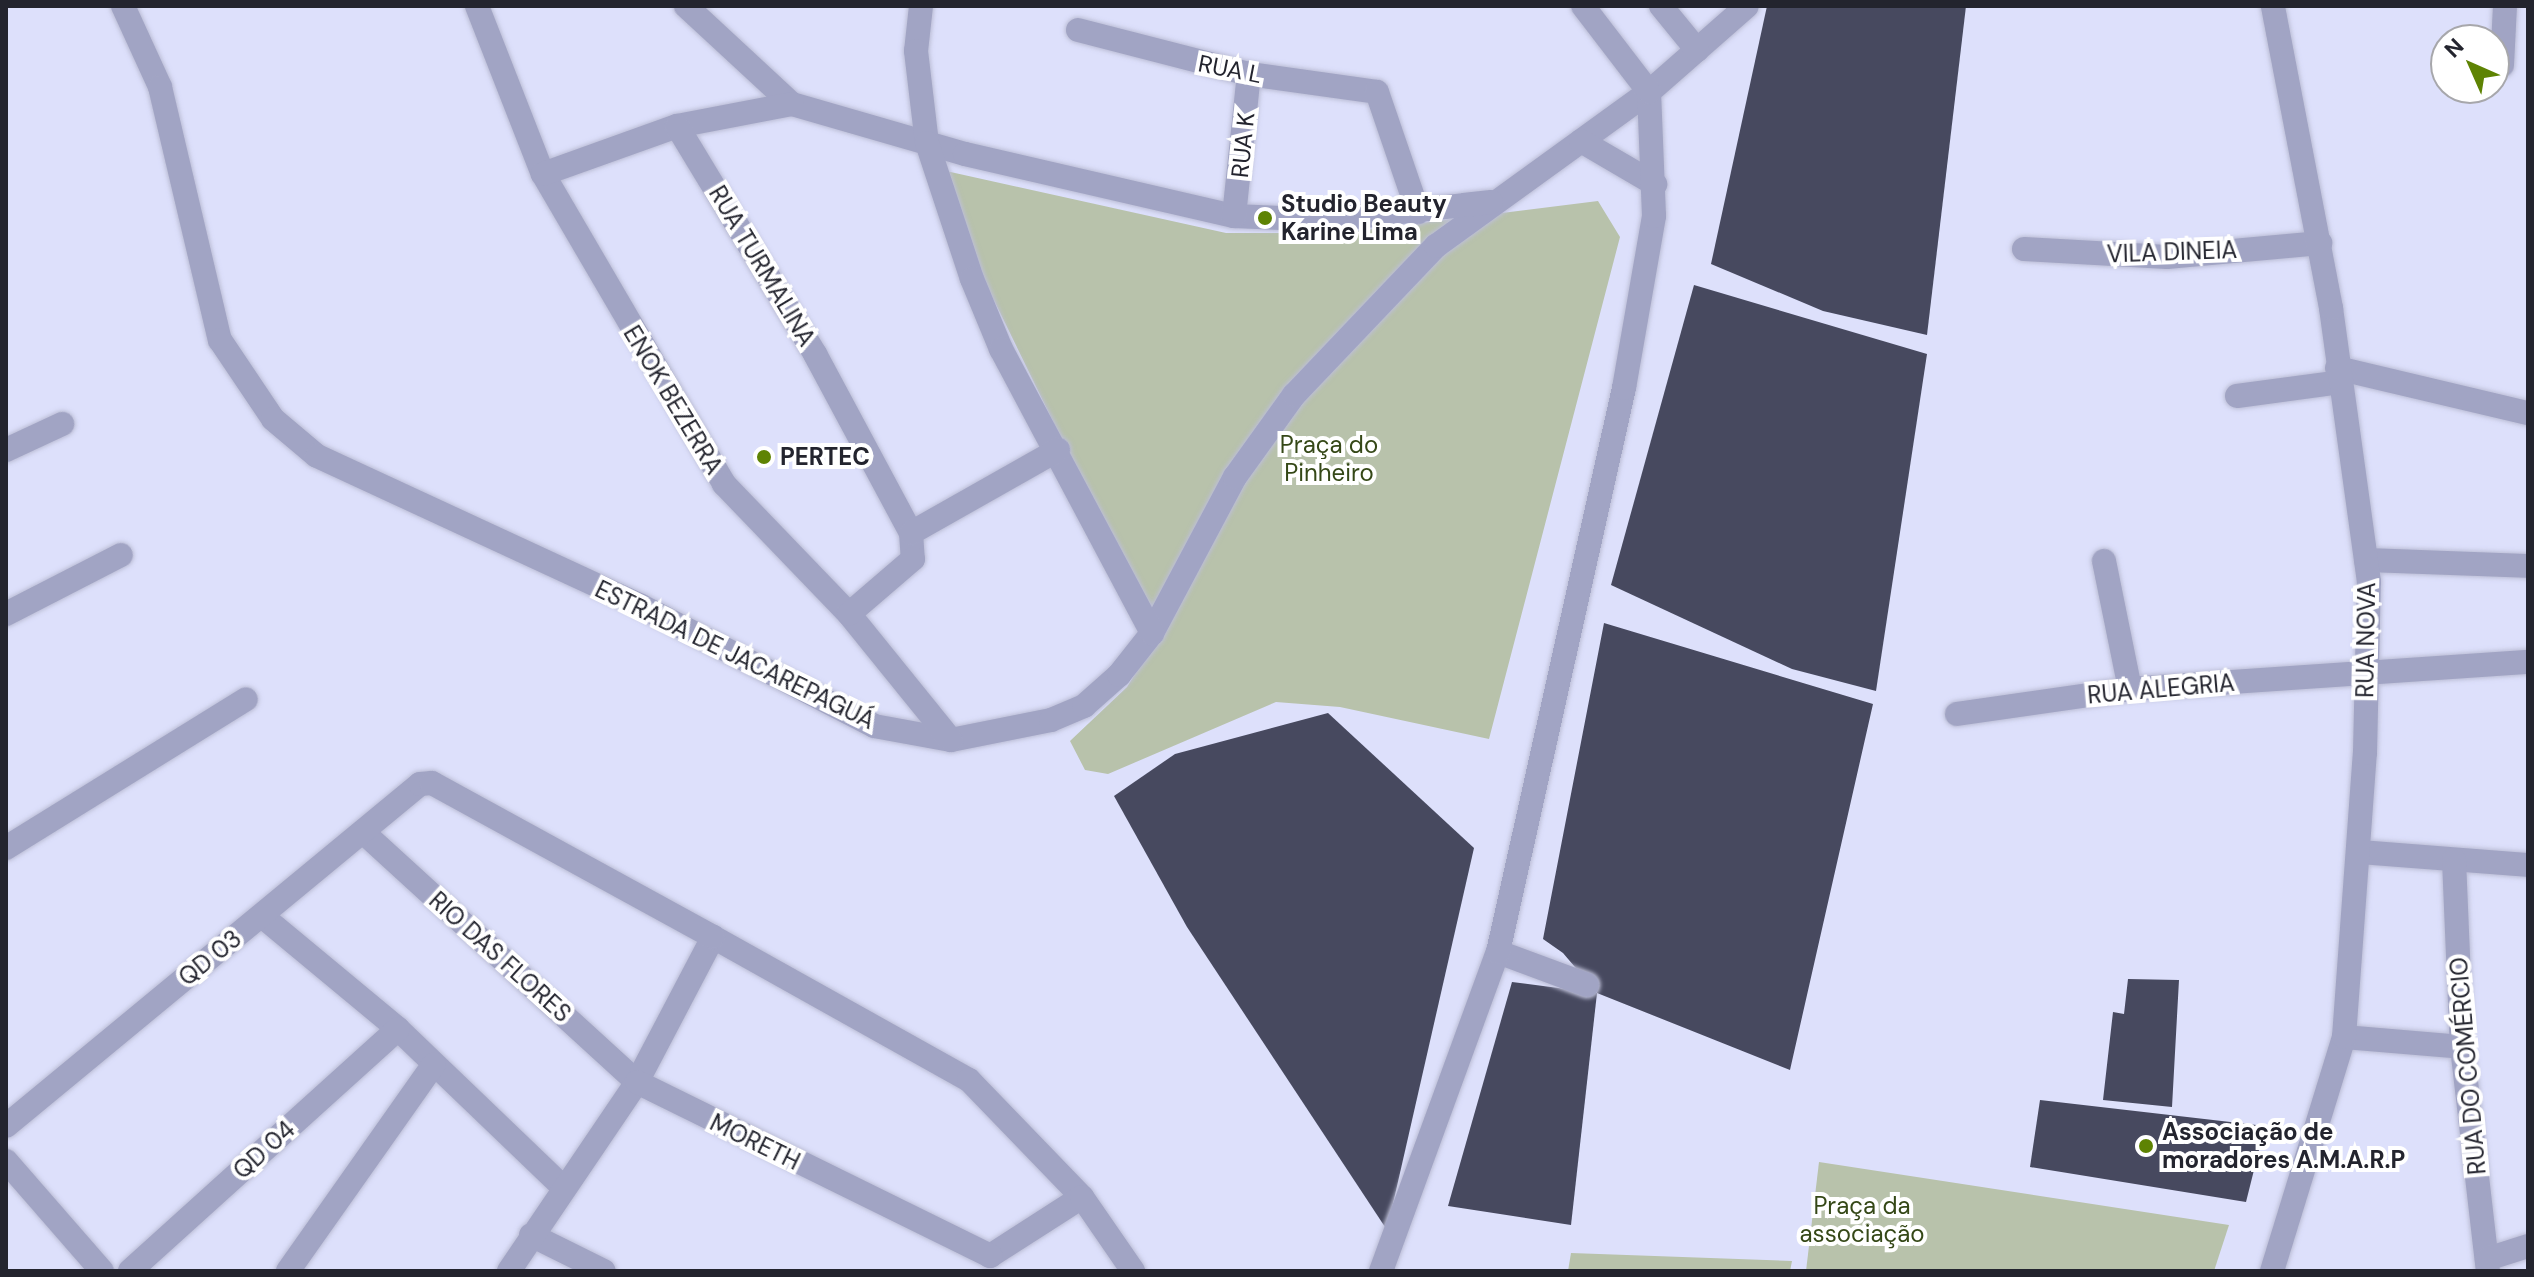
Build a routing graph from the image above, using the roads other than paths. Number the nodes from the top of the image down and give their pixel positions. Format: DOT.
graph roads {
  1 [pos="123,6"];
  2 [pos="477,6"];
  3 [pos="686,6"];
  4 [pos="920,6"];
  5 [pos="1583,6"];
  6 [pos="1661,6"];
  7 [pos="1747,6"];
  8 [pos="2273,6"];
  9 [pos="1078,30"];
  10 [pos="1697,50"];
  11 [pos="1249,74"];
  12 [pos="1649,92"];
  13 [pos="792,104"];
  14 [pos="677,126"];
  15 [pos="1581,141"];
  16 [pos="927,143"];
  17 [pos="543,174"];
  18 [pos="1655,184"];
  19 [pos="1493,202"];
  20 [pos="1418,212"];
  21 [pos="1234,216"];
  22 [pos="2320,243"];
  23 [pos="2024,249"];
  24 [pos="2338,375"];
  25 [pos="2237,396"];
  26 [pos="2528,413"];
  27 [pos="62,424"];
  28 [pos="6,450"];
  29 [pos="1058,450"];
  30 [pos="911,533"];
  31 [pos="121,555"];
  32 [pos="2366,560"];
  33 [pos="2104,561"];
  34 [pos="2528,566"];
  35 [pos="6,614"];
  36 [pos="849,614"];
  37 [pos="1152,633"];
  38 [pos="2528,662"];
  39 [pos="2367,675"];
  40 [pos="2130,689"];
  41 [pos="246,699"];
  42 [pos="1957,714"];
  43 [pos="951,740"];
  44 [pos="363,832"];
  45 [pos="6,848"];
  46 [pos="2359,852"];
  47 [pos="2454,860"];
  48 [pos="2528,865"];
  49 [pos="262,916"];
  50 [pos="713,937"];
  51 [pos="1498,952"];
  52 [pos="1587,985"];
  53 [pos="398,1029"];
  54 [pos="2344,1037"];
  55 [pos="2462,1047"];
  56 [pos="434,1064"];
  57 [pos="637,1082"];
  58 [pos="6,1126"];
  59 [pos="6,1161"];
  60 [pos="562,1186"];
  61 [pos="1082,1197"];
  62 [pos="531,1235"];
  63 [pos="2528,1246"];
  64 [pos="986,1264"];
  65 [pos="2488,1265"];
  66 [pos="102,1271"];
  67 [pos="130,1271"];
  68 [pos="288,1271"];
  69 [pos="509,1271"];
  70 [pos="604,1271"];
  71 [pos="1133,1271"];
  72 [pos="1381,1271"];
  73 [pos="2272,1271"];
  1 -- 43 [label="street, ESTRADA DE JACAREPAGUÁ"];
  2 -- 17 [label="street, ENOK BEZERRA"];
  3 -- 13 [label="street"];
  4 -- 16 [label="street"];
  5 -- 12 [label="street"];
  6 -- 10 [label="street"];
  7 -- 10 [label="street, ESTRADA DE JACAREPAGUÁ"];
  8 -- 22 [label="street, RUA NOVA"];
  9 -- 11 [label="street, RUA L"];
  10 -- 12 [label="street, ESTRADA DE JACAREPAGUÁ"];
  11 -- 20 [label="street, RUA L"];
  11 -- 21 [label="street, RUA K"];
  12 -- 15 [label="street, ESTRADA DE JACAREPAGUÁ"];
  12 -- 18 [label="street"];
  13 -- 14 [label="street"];
  13 -- 16 [label="street"];
  14 -- 17 [label="street"];
  14 -- 30 [label="street, RUA TURMALINA"];
  15 -- 18 [label="street"];
  15 -- 19 [label="street, ESTRADA DE JACAREPAGUÁ"];
  16 -- 21 [label="street"];
  16 -- 29 [label="street"];
  17 -- 36 [label="street, ENOK BEZERRA"];
  18 -- 51 [label="street"];
  19 -- 20 [label="street"];
  19 -- 37 [label="street, ESTRADA DE JACAREPAGUÁ"];
  20 -- 21 [label="street"];
  22 -- 23 [label="street, VILA DINEIA"];
  22 -- 24 [label="street, RUA NOVA"];
  24 -- 25 [label="street"];
  24 -- 26 [label="street"];
  24 -- 32 [label="street, RUA NOVA"];
  27 -- 28 [label="street"];
  29 -- 30 [label="street"];
  29 -- 37 [label="street"];
  30 -- 36 [label="street"];
  31 -- 35 [label="street"];
  32 -- 34 [label="street"];
  32 -- 39 [label="street, RUA NOVA"];
  33 -- 40 [label="street"];
  36 -- 43 [label="street, ENOK BEZERRA"];
  37 -- 43 [label="street, ESTRADA DE JACAREPAGUÁ"];
  38 -- 39 [label="street, RUA ALEGRIA"];
  39 -- 40 [label="street, RUA ALEGRIA"];
  39 -- 46 [label="street, RUA NOVA"];
  40 -- 42 [label="street, RUA ALEGRIA"];
  41 -- 45 [label="street"];
  44 -- 49 [label="street, QD 03"];
  44 -- 50 [label="street, QD 03"];
  44 -- 57 [label="street, RIO DAS FLORES"];
  46 -- 47 [label="street"];
  46 -- 54 [label="street, RUA NOVA"];
  47 -- 48 [label="street"];
  47 -- 55 [label="street, RUA DO COMÉRCIO"];
  49 -- 53 [label="street"];
  49 -- 58 [label="street, QD 03"];
  50 -- 57 [label="street"];
  50 -- 61 [label="street"];
  51 -- 52 [label="street"];
  51 -- 72 [label="street"];
  53 -- 56 [label="street"];
  53 -- 67 [label="street, QD 04"];
  54 -- 55 [label="street"];
  54 -- 73 [label="street, RUA NOVA"];
  55 -- 65 [label="street, RUA DO COMÉRCIO"];
  56 -- 60 [label="street"];
  56 -- 68 [label="street"];
  57 -- 60 [label="street"];
  57 -- 64 [label="street, MORETH"];
  59 -- 66 [label="street"];
  60 -- 62 [label="street"];
  61 -- 64 [label="street"];
  61 -- 71 [label="street"];
  62 -- 69 [label="street"];
  62 -- 70 [label="street"];
  63 -- 65 [label="street"];
}
